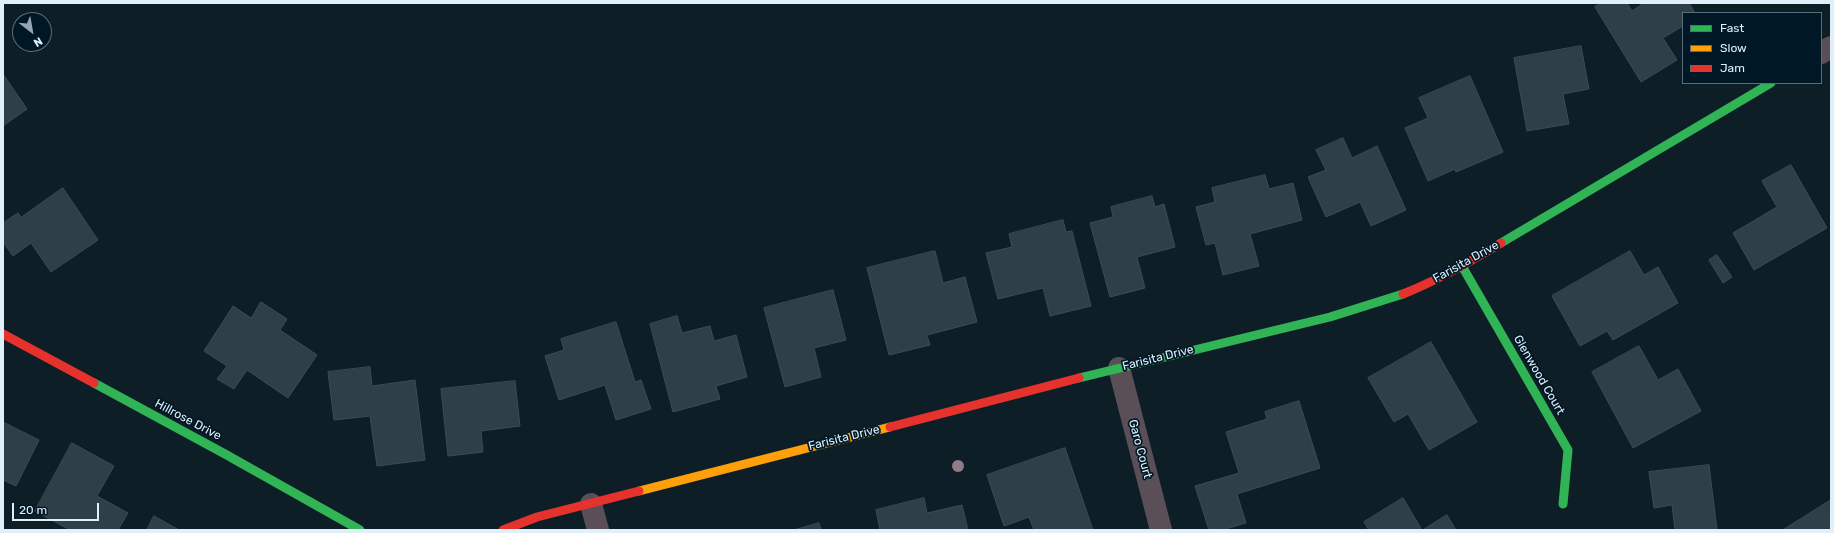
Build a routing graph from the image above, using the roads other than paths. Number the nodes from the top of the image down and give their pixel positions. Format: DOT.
graph roads {
  1 [pos="1831,47"];
  2 [pos="1822,52"];
  3 [pos="1769,84"];
  4 [pos="1462,266"];
  5 [pos="3,334"];
  6 [pos="1119,368"];
  7 [pos="591,504"];
  8 [pos="1563,504"];
  9 [pos="360,530"];
  10 [pos="503,530"];
  11 [pos="598,530"];
  12 [pos="1161,530"];
  1 -- 2 [label="street"];
  3 -- 4 [label="street, Farisita Drive"];
  4 -- 6 [label="street, Farisita Drive"];
  4 -- 8 [label="street, Glenwood Court"];
  5 -- 9 [label="street, Hillrose Drive"];
  6 -- 7 [label="street, Farisita Drive"];
  6 -- 12 [label="street, Garo Court"];
  7 -- 10 [label="street, Farisita Drive"];
  7 -- 11 [label="street"];
}
